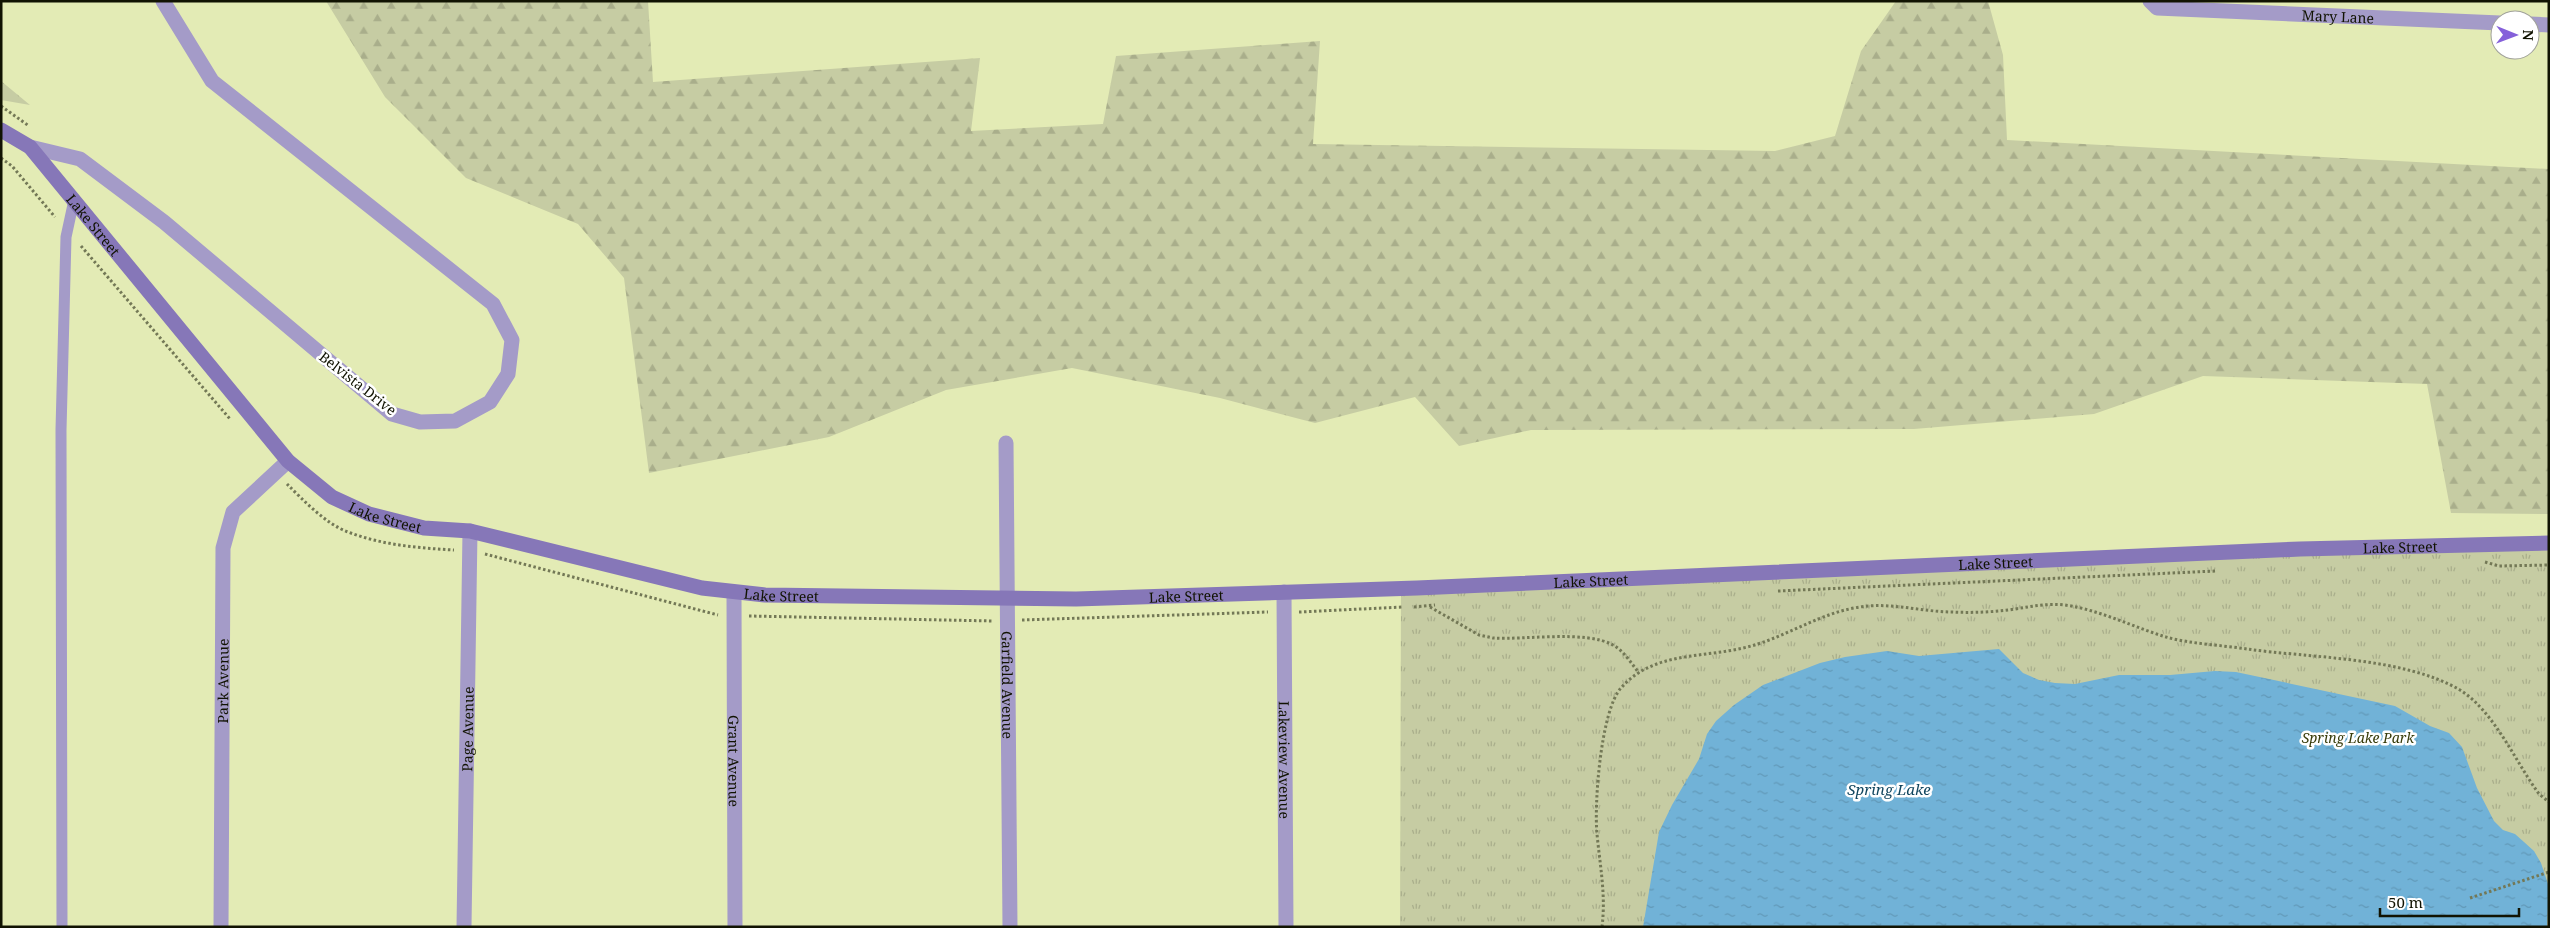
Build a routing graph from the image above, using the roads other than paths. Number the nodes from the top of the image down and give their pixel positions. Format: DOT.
graph roads {
  1 [pos="164,1"];
  2 [pos="2150,1"];
  3 [pos="2490,23"];
  4 [pos="1,130"];
  5 [pos="30,147"];
  6 [pos="74,200"];
  7 [pos="1006,443"];
  8 [pos="288,461"];
  9 [pos="470,531"];
  10 [pos="2549,543"];
  11 [pos="1284,592"];
  12 [pos="734,593"];
  13 [pos="1008,599"];
  14 [pos="62,927"];
  15 [pos="221,927"];
  16 [pos="464,927"];
  17 [pos="735,927"];
  18 [pos="1010,927"];
  19 [pos="1286,927"];
  1 -- 5 [label="street, Belvista Drive"];
  2 -- 3 [label="street, Mary Lane"];
  4 -- 5 [label="street, Lake Street"];
  5 -- 6 [label="street, Lake Street"];
  6 -- 8 [label="street, Lake Street"];
  6 -- 14 [label="lane"];
  7 -- 13 [label="street, Garfield Avenue"];
  8 -- 9 [label="street, Lake Street"];
  8 -- 15 [label="street, Park Avenue"];
  9 -- 12 [label="street, Lake Street"];
  9 -- 16 [label="street, Page Avenue"];
  10 -- 11 [label="street, Lake Street"];
  11 -- 13 [label="street, Lake Street"];
  11 -- 19 [label="street, Lakeview Avenue"];
  12 -- 13 [label="street, Lake Street"];
  12 -- 17 [label="street, Grant Avenue"];
  13 -- 18 [label="street, Garfield Avenue"];
}
